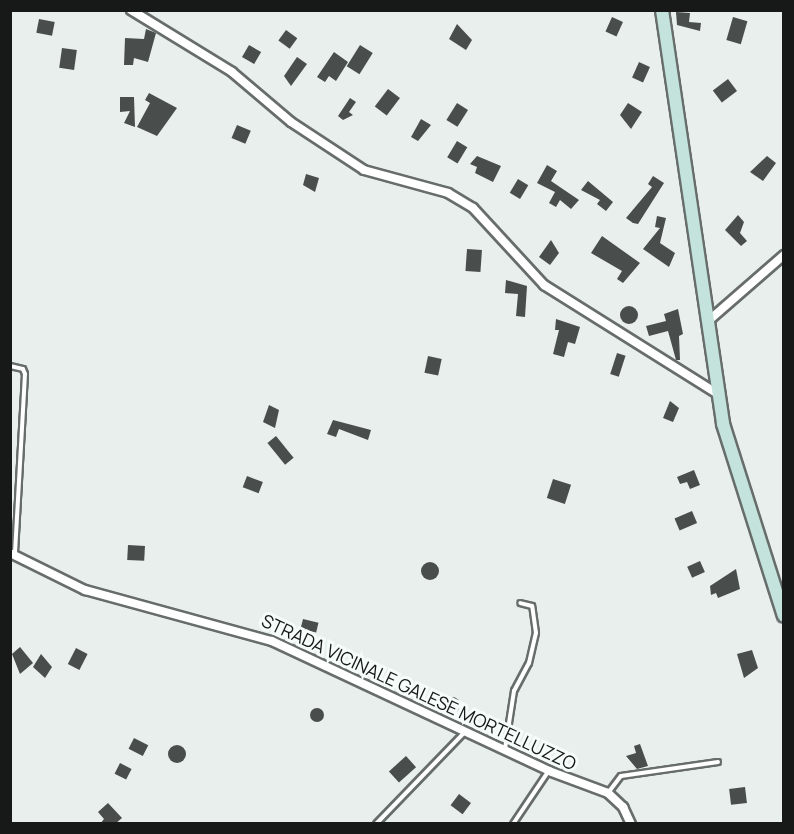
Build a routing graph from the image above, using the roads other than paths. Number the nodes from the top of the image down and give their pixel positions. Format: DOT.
graph roads {
  1 [pos="131,10"];
  2 [pos="662,10"];
  3 [pos="783,255"];
  4 [pos="706,322"];
  5 [pos="10,366"];
  6 [pos="718,394"];
  7 [pos="12,554"];
  8 [pos="520,603"];
  9 [pos="783,616"];
  10 [pos="466,730"];
  11 [pos="504,751"];
  12 [pos="718,762"];
  13 [pos="549,771"];
  14 [pos="608,794"];
  15 [pos="376,824"];
  16 [pos="513,824"];
  17 [pos="631,824"];
  1 -- 6 [label="street"];
  2 -- 4 [label="main road"];
  3 -- 4 [label="street"];
  4 -- 6 [label="main road"];
  5 -- 7 [label="lane"];
  6 -- 9 [label="main road"];
  7 -- 10 [label="street, STRADA VICINALE GALESE MORTELLUZZO"];
  8 -- 11 [label="lane"];
  10 -- 11 [label="street, STRADA VICINALE GALESE MORTELLUZZO"];
  10 -- 15 [label="lane"];
  11 -- 13 [label="street, STRADA VICINALE GALESE MORTELLUZZO"];
  12 -- 14 [label="lane"];
  13 -- 14 [label="street, STRADA VICINALE GALESE MORTELLUZZO"];
  13 -- 16 [label="lane"];
  14 -- 17 [label="street, STRADA VICINALE GALESE MORTELLUZZO"];
}
